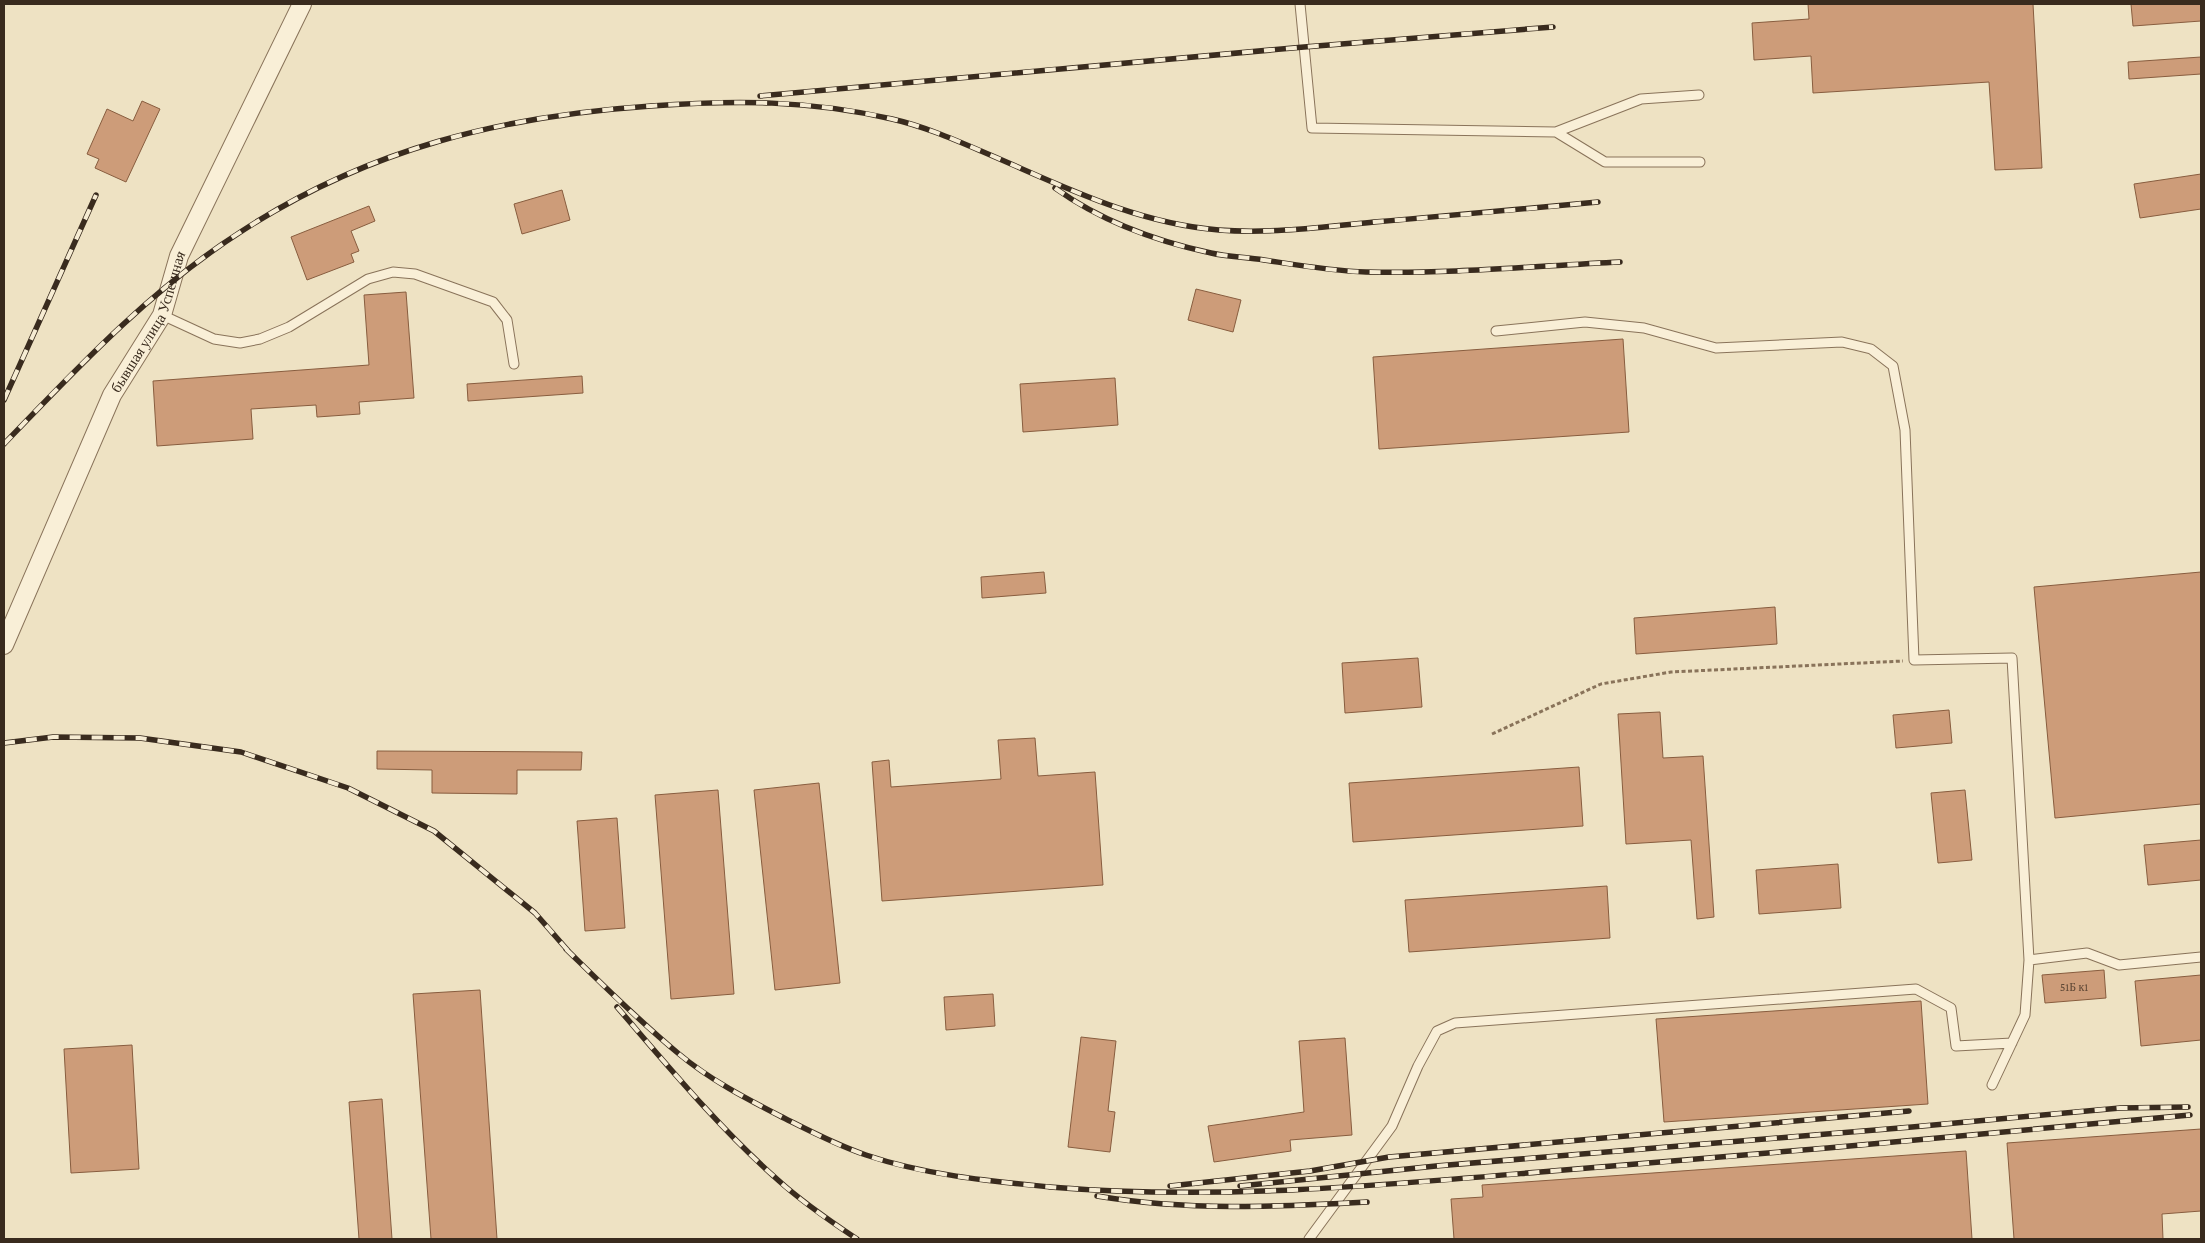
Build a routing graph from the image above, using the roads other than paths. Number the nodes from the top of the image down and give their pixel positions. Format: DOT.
graph roads {
  1 [pos="302,4"];
  2 [pos="1300,4"];
  3 [pos="1699,95"];
  4 [pos="1556,132"];
  5 [pos="1700,162"];
  6 [pos="162,315"];
  7 [pos="1496,331"];
  8 [pos="514,364"];
  9 [pos="4,645"];
  10 [pos="2201,957"];
  11 [pos="2029,960"];
  12 [pos="2012,1043"];
  13 [pos="1992,1085"];
  14 [pos="1309,1239"];
  1 -- 6 [label="street, бывшая улица Успешная"];
  2 -- 4 [label="lane"];
  3 -- 4 [label="lane"];
  4 -- 5 [label="lane"];
  6 -- 8 [label="lane"];
  6 -- 9 [label="street, бывшая улица Успешная"];
  7 -- 11 [label="lane"];
  10 -- 11 [label="lane"];
  11 -- 12 [label="lane"];
  12 -- 13 [label="lane"];
  12 -- 14 [label="lane"];
}
